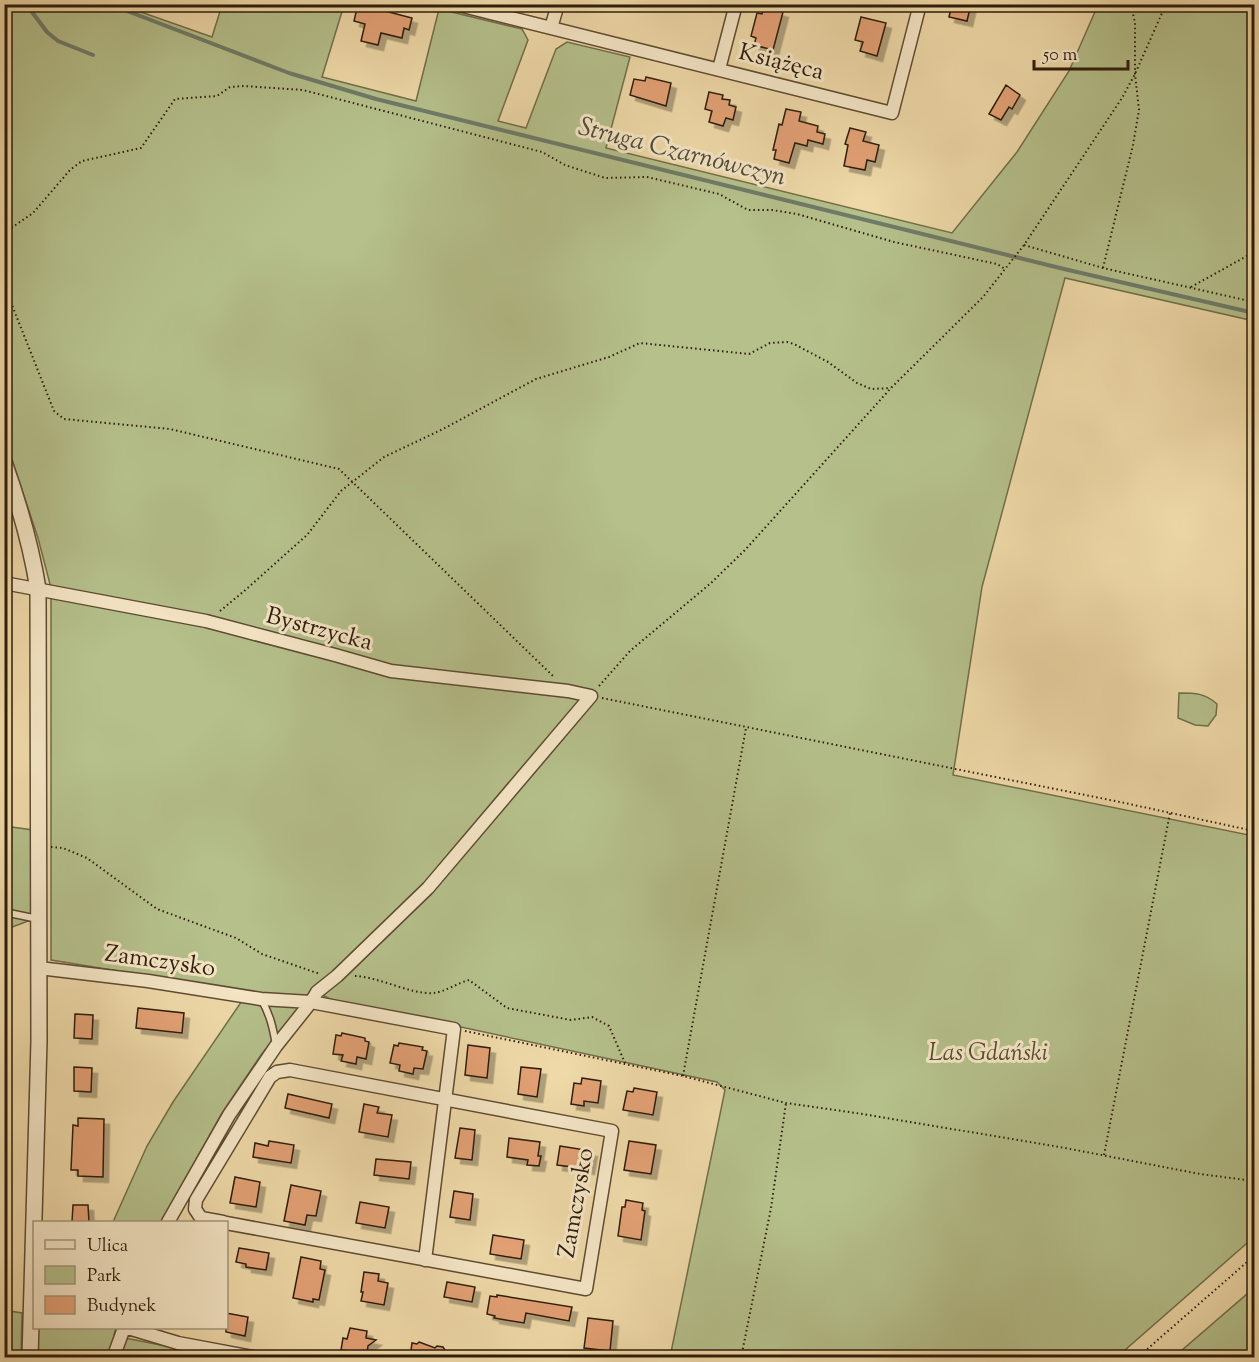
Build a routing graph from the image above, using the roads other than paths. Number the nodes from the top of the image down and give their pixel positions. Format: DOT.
graph roads {
  1 [pos="455,4"];
  2 [pos="558,4"];
  3 [pos="735,4"];
  4 [pos="920,4"];
  5 [pos="551,28"];
  6 [pos="719,69"];
  7 [pos="4,462"];
  8 [pos="4,583"];
  9 [pos="38,589"];
  10 [pos="4,912"];
  11 [pos="39,919"];
  12 [pos="39,968"];
  13 [pos="261,999"];
  14 [pos="311,1002"];
  15 [pos="276,1046"];
  16 [pos="445,1100"];
  17 [pos="34,1221"];
  18 [pos="169,1221"];
  19 [pos="215,1221"];
  20 [pos="228,1224"];
  21 [pos="425,1260"];
  22 [pos="33,1318"];
  23 [pos="126,1329"];
  24 [pos="129,1329"];
  25 [pos="30,1358"];
  26 [pos="113,1358"];
  27 [pos="258,1358"];
  1 -- 5 [label="street, Książęca"];
  2 -- 5 [label="street"];
  3 -- 6 [label="street"];
  4 -- 6 [label="street, Książęca"];
  5 -- 6 [label="street, Książęca"];
  7 -- 9 [label="street"];
  8 -- 9 [label="street, Bystrzycka"];
  9 -- 11 [label="street"];
  9 -- 14 [label="street, Bystrzycka"];
  10 -- 11 [label="lane"];
  11 -- 12 [label="street"];
  12 -- 13 [label="street, Zamczysko"];
  12 -- 17 [label="street"];
  13 -- 14 [label="street, Zamczysko"];
  13 -- 15 [label="lane"];
  14 -- 15 [label="street"];
  14 -- 16 [label="street, Zamczysko"];
  15 -- 18 [label="street"];
  16 -- 19 [label="street, Zamczysko"];
  16 -- 21 [label="street"];
  16 -- 21 [label="street, Zamczysko"];
  20 -- 21 [label="street, Zamczysko"];
  22 -- 25 [label="street"];
  23 -- 26 [label="street"];
  24 -- 27 [label="street"];
}
